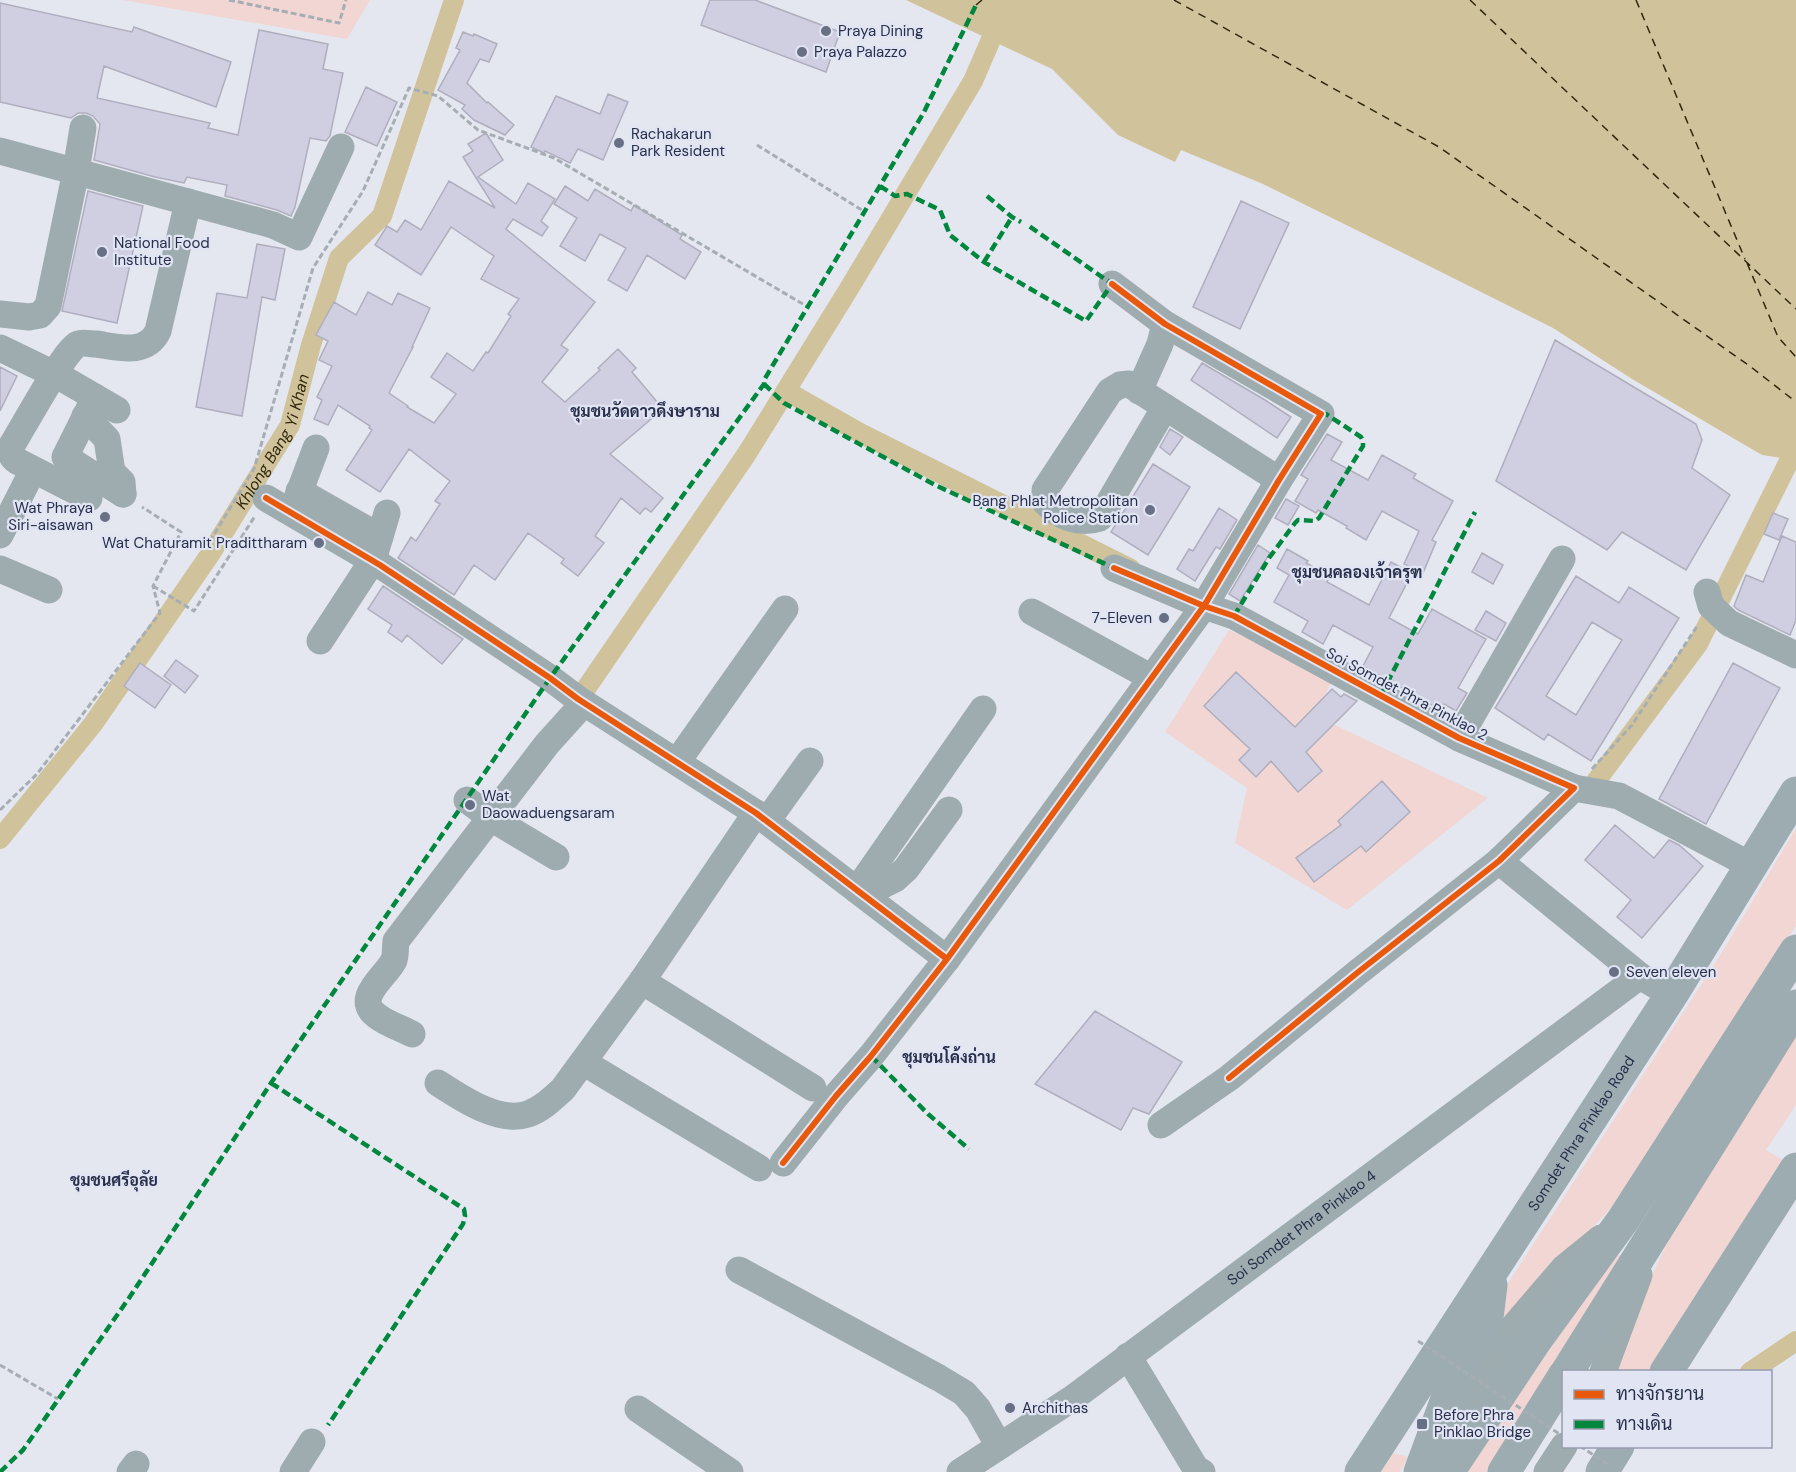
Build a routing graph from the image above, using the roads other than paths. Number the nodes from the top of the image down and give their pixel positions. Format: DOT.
graph roads {
  1 [pos="83,128"];
  2 [pos="341,147"];
  3 [pos="0,151"];
  4 [pos="76,171"];
  5 [pos="188,202"];
  6 [pos="1112,284"];
  7 [pos="0,314"];
  8 [pos="1165,324"];
  9 [pos="0,348"];
  10 [pos="54,374"];
  11 [pos="1139,391"];
  12 [pos="1165,407"];
  13 [pos="99,408"];
  14 [pos="316,448"];
  15 [pos="33,470"];
  16 [pos="1279,480"];
  17 [pos="88,498"];
  18 [pos="266,498"];
  19 [pos="295,502"];
  20 [pos="0,535"];
  21 [pos="380,537"];
  22 [pos="1562,559"];
  23 [pos="1113,568"];
  24 [pos="0,569"];
  25 [pos="49,590"];
  26 [pos="1709,599"];
  27 [pos="1204,606"];
  28 [pos="785,609"];
  29 [pos="1032,612"];
  30 [pos="320,641"];
  31 [pos="1796,655"];
  32 [pos="1152,678"];
  33 [pos="584,703"];
  34 [pos="983,709"];
  35 [pos="1459,738"];
  36 [pos="810,761"];
  37 [pos="677,762"];
  38 [pos="1575,788"];
  39 [pos="1796,793"];
  40 [pos="467,800"];
  41 [pos="949,810"];
  42 [pos="761,817"];
  43 [pos="491,818"];
  44 [pos="556,857"];
  45 [pos="1499,861"];
  46 [pos="1752,866"];
  47 [pos="862,894"];
  48 [pos="1796,951"];
  49 [pos="947,959"];
  50 [pos="1640,976"];
  51 [pos="642,981"];
  52 [pos="1672,994"];
  53 [pos="1796,1006"];
  54 [pos="412,1034"];
  55 [pos="583,1062"];
  56 [pos="438,1083"];
  57 [pos="813,1088"];
  58 [pos="1161,1125"];
  59 [pos="1790,1189"];
  60 [pos="1657,1226"];
  61 [pos="739,1270"];
  62 [pos="1492,1271"];
  63 [pos="1128,1356"];
  64 [pos="1567,1370"];
  65 [pos="1603,1370"];
  66 [pos="1667,1370"];
  67 [pos="1562,1378"];
  68 [pos="638,1409"];
  69 [pos="312,1442"];
  70 [pos="999,1446"];
  71 [pos="1562,1448"];
  72 [pos="1573,1448"];
  73 [pos="1431,1470"];
  74 [pos="293,1472"];
  75 [pos="730,1472"];
  76 [pos="960,1472"];
  77 [pos="1202,1472"];
  78 [pos="1361,1472"];
  79 [pos="1504,1472"];
  80 [pos="1548,1472"];
  81 [pos="1561,1472"];
  1 -- 4 [label="street"];
  2 -- 5 [label="street"];
  3 -- 4 [label="street"];
  4 -- 5 [label="street"];
  4 -- 7 [label="street"];
  5 -- 10 [label="street"];
  6 -- 8 [label="street"];
  8 -- 11 [label="street"];
  8 -- 16 [label="street"];
  9 -- 10 [label="street"];
  10 -- 13 [label="street"];
  10 -- 15 [label="street"];
  11 -- 12 [label="street"];
  11 -- 12 [label="street"];
  12 -- 16 [label="street"];
  13 -- 13 [label="street"];
  14 -- 19 [label="street"];
  15 -- 17 [label="street"];
  15 -- 20 [label="street"];
  16 -- 27 [label="street"];
  18 -- 19 [label="street"];
  19 -- 21 [label="street"];
  21 -- 30 [label="street"];
  21 -- 33 [label="street"];
  22 -- 35 [label="street"];
  23 -- 27 [label="street, Soi Somdet Phra Pinklao 2"];
  24 -- 25 [label="street"];
  26 -- 31 [label="street"];
  27 -- 32 [label="street"];
  27 -- 35 [label="street, Soi Somdet Phra Pinklao 2"];
  28 -- 37 [label="street"];
  29 -- 32 [label="street"];
  32 -- 49 [label="street"];
  33 -- 37 [label="street"];
  33 -- 43 [label="street"];
  34 -- 47 [label="street"];
  35 -- 38 [label="street, Soi Somdet Phra Pinklao 2"];
  36 -- 42 [label="street"];
  37 -- 42 [label="street"];
  38 -- 45 [label="street"];
  38 -- 46 [label="street, Soi Somdet Phra Pinklao 2"];
  39 -- 46 [label="main road, Somdet Phra Pinklao Road"];
  40 -- 43 [label="street"];
  41 -- 47 [label="street"];
  42 -- 47 [label="street"];
  42 -- 51 [label="street"];
  43 -- 44 [label="street"];
  43 -- 54 [label="street"];
  45 -- 50 [label="street"];
  45 -- 58 [label="street"];
  46 -- 52 [label="main road, Somdet Phra Pinklao Road"];
  47 -- 49 [label="street"];
  48 -- 73 [label="main road"];
  49 -- 55 [label="street"];
  50 -- 52 [label="street"];
  50 -- 63 [label="street, Soi Somdet Phra Pinklao 4"];
  51 -- 55 [label="street"];
  51 -- 57 [label="street"];
  52 -- 62 [label="main road, Somdet Phra Pinklao Road"];
  53 -- 60 [label="main road"];
  55 -- 56 [label="street"];
  59 -- 66 [label="main road"];
  60 -- 64 [label="main road"];
  60 -- 65 [label="street"];
  61 -- 70 [label="street"];
  62 -- 73 [label="main road"];
  62 -- 78 [label="main road, Somdet Phra Pinklao Road"];
  63 -- 70 [label="street, Soi Somdet Phra Pinklao 4"];
  63 -- 77 [label="street"];
  67 -- 79 [label="main road"];
  68 -- 75 [label="street"];
  69 -- 74 [label="street"];
  70 -- 76 [label="street, Soi Somdet Phra Pinklao 4"];
  71 -- 80 [label="street"];
  72 -- 81 [label="street"];
}
